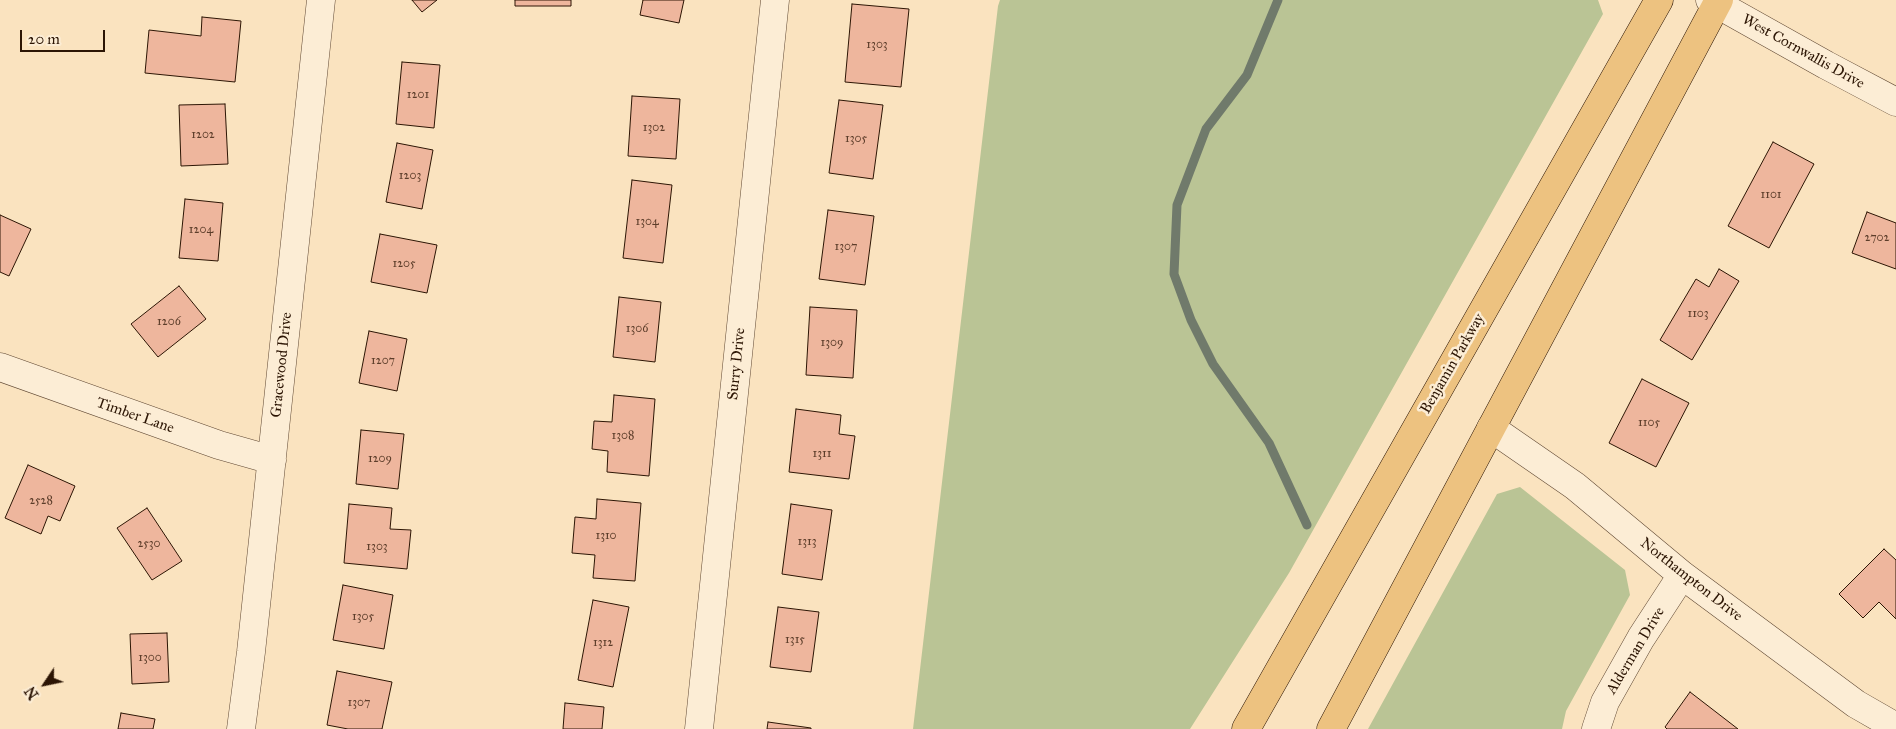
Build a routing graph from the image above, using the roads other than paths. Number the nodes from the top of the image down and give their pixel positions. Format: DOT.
graph roads {
  1 [pos="321,0"];
  2 [pos="775,0"];
  3 [pos="1659,0"];
  4 [pos="1715,1"];
  5 [pos="1896,102"];
  6 [pos="0,367"];
  7 [pos="1491,428"];
  8 [pos="272,460"];
  9 [pos="1682,575"];
  10 [pos="1896,727"];
  11 [pos="1246,728"];
  12 [pos="241,729"];
  13 [pos="699,729"];
  14 [pos="1331,729"];
  15 [pos="1596,729"];
  1 -- 8 [label="street, Gracewood Drive"];
  2 -- 13 [label="street, Surry Drive"];
  3 -- 11 [label="highway, Benjamin Parkway"];
  4 -- 5 [label="street, West Cornwallis Drive"];
  4 -- 7 [label="highway"];
  6 -- 8 [label="street, Timber Lane"];
  7 -- 9 [label="street, Northampton Drive"];
  7 -- 14 [label="highway"];
  8 -- 12 [label="street, Gracewood Drive"];
  9 -- 10 [label="street, Northampton Drive"];
  9 -- 15 [label="street, Alderman Drive"];
}
